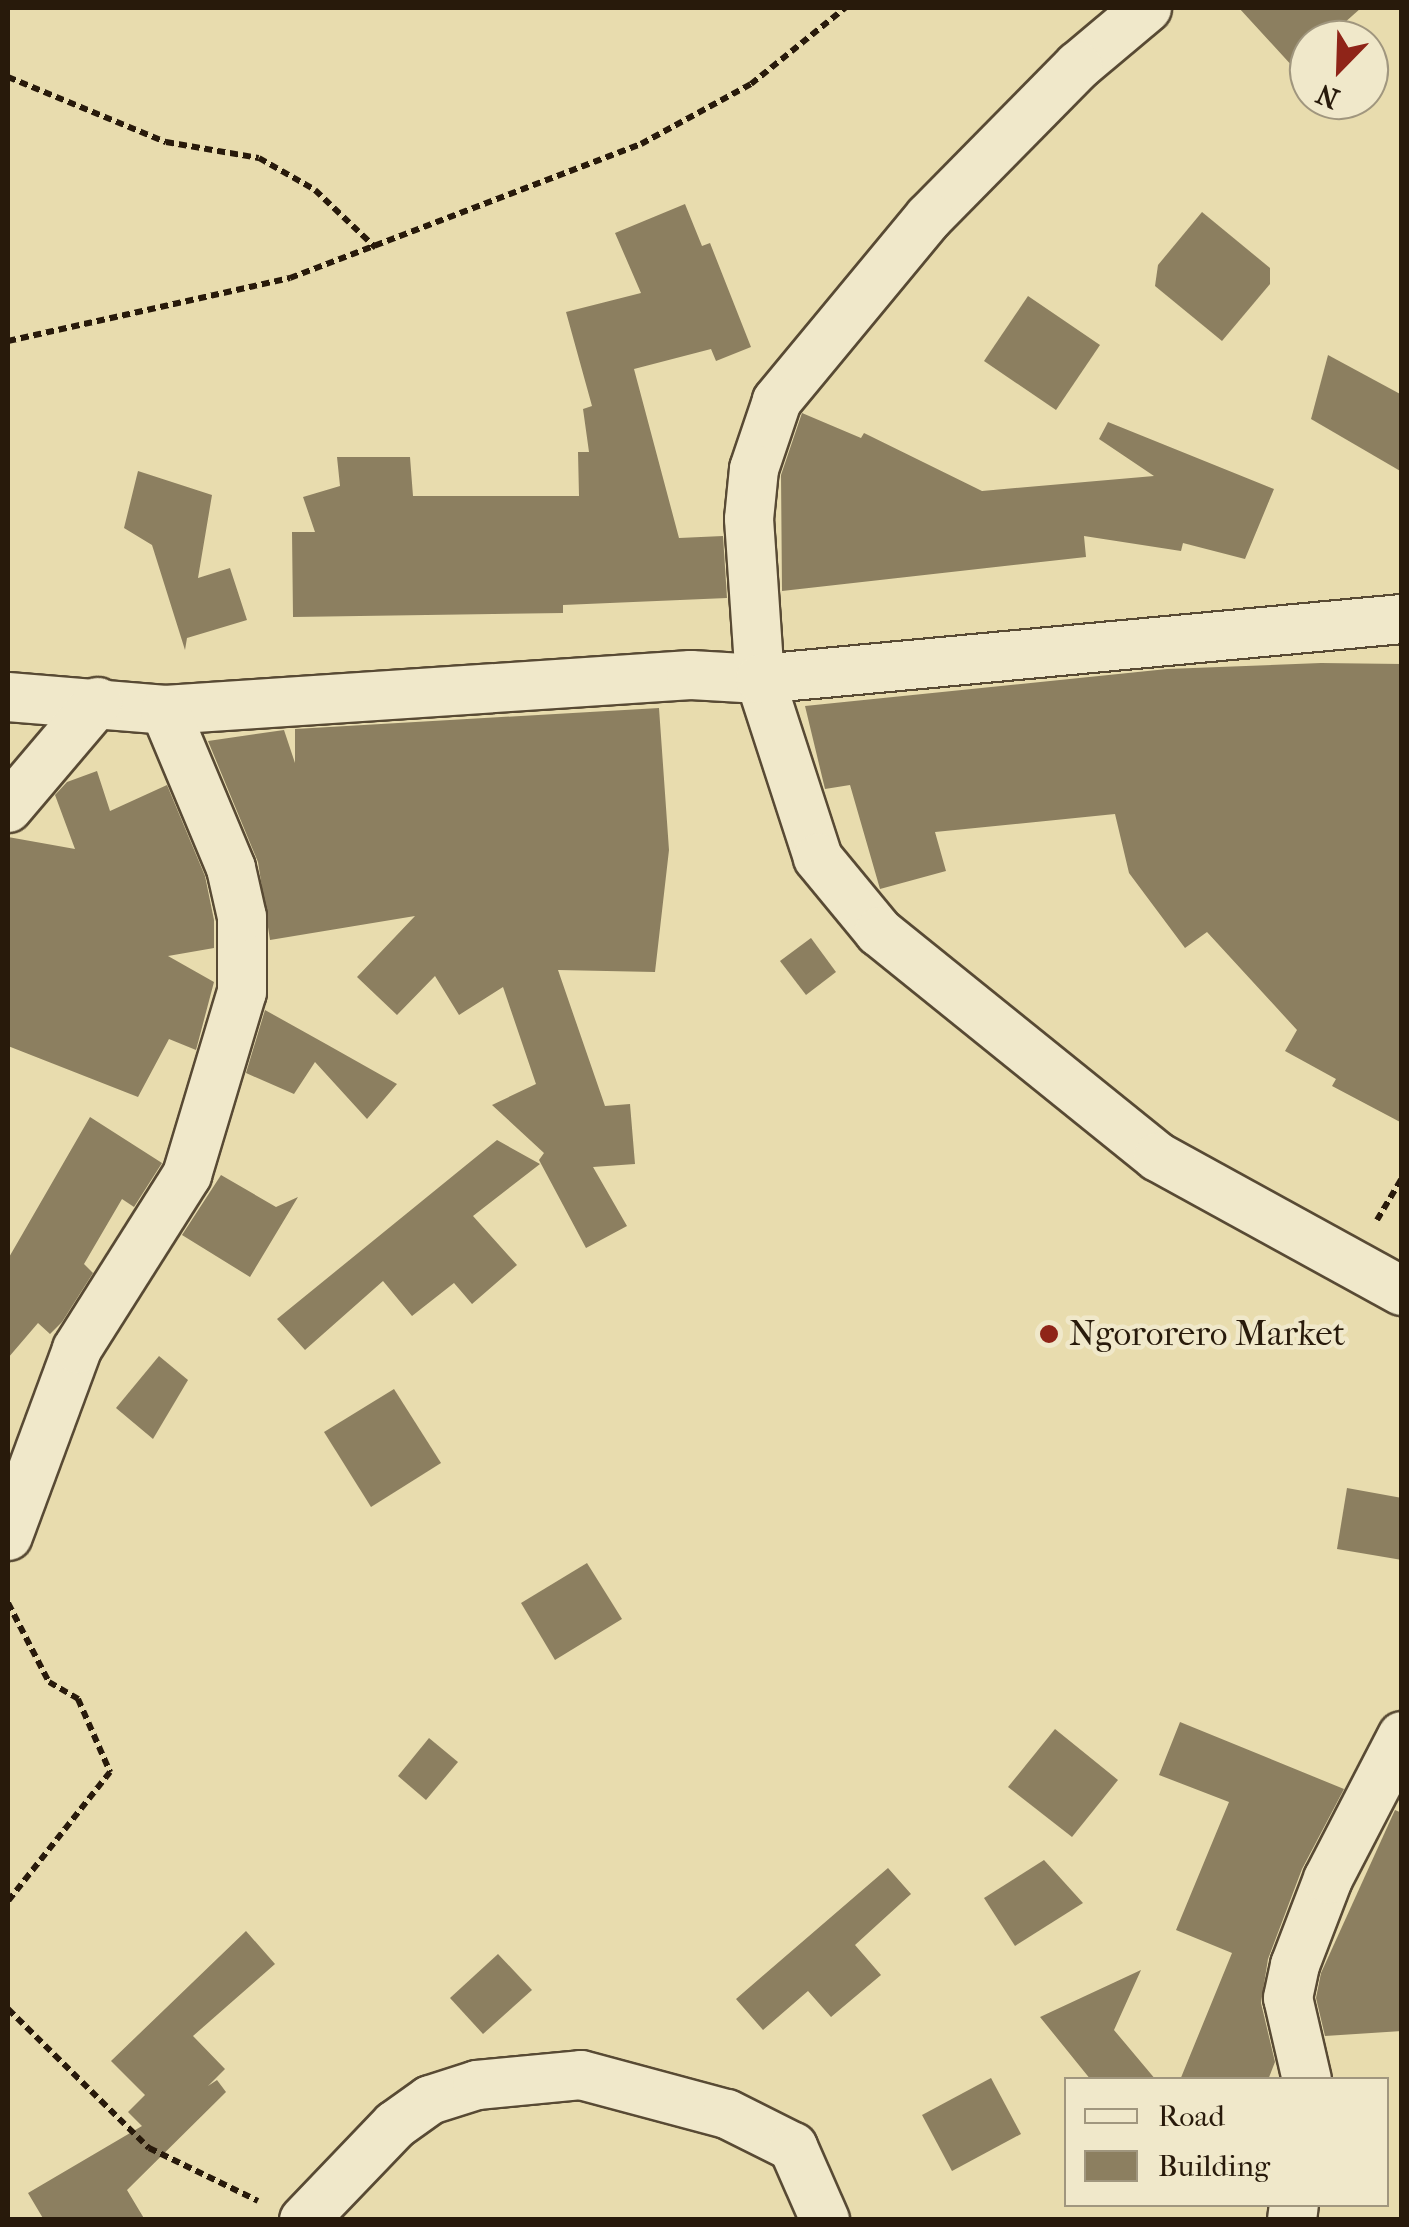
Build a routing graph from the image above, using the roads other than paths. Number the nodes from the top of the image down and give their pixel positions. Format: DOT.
graph roads {
  1 [pos="1147,8"];
  2 [pos="1402,619"];
  3 [pos="760,679"];
  4 [pos="8,697"];
  5 [pos="98,702"];
  6 [pos="165,710"];
  7 [pos="8,808"];
  8 [pos="1402,1291"];
  9 [pos="8,1536"];
  10 [pos="1402,1736"];
  11 [pos="1306,2077"];
  12 [pos="284,2212"];
  13 [pos="825,2220"];
  1 -- 3 [label="street"];
  2 -- 3 [label="street"];
  3 -- 6 [label="street"];
  3 -- 8 [label="street"];
  4 -- 5 [label="street"];
  5 -- 6 [label="street"];
  5 -- 7 [label="street"];
  6 -- 9 [label="street"];
  10 -- 11 [label="street"];
  12 -- 13 [label="street"];
}
